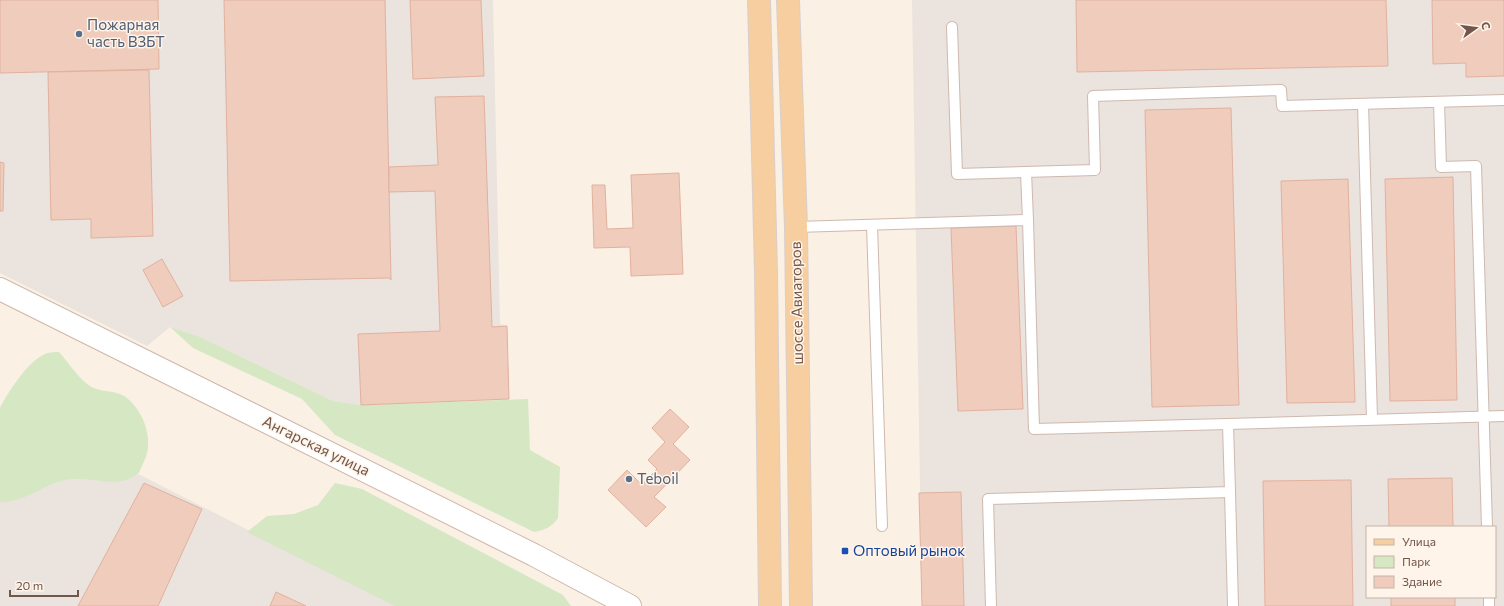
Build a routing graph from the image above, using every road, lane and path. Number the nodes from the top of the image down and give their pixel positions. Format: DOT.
graph roads {
  1 [pos="760,0"];
  2 [pos="788,0"];
  3 [pos="952,27"];
  4 [pos="1504,100"];
  5 [pos="1439,102"];
  6 [pos="1363,104"];
  7 [pos="1026,172"];
  8 [pos="1028,220"];
  9 [pos="872,224"];
  10 [pos="796,227"];
  11 [pos="0,289"];
  12 [pos="1484,416"];
  13 [pos="1504,416"];
  14 [pos="1372,419"];
  15 [pos="1228,424"];
  16 [pos="1230,492"];
  17 [pos="882,526"];
  18 [pos="1487,526"];
  19 [pos="630,606"];
  20 [pos="770,606"];
  21 [pos="801,606"];
  22 [pos="991,606"];
  23 [pos="1233,606"];
  1 -- 20 [label="main road, шоссе Авиаторов"];
  2 -- 10 [label="main road, шоссе Авиаторов"];
  3 -- 7 [label="lane"];
  4 -- 5 [label="lane"];
  5 -- 6 [label="lane"];
  5 -- 12 [label="lane"];
  6 -- 7 [label="lane"];
  6 -- 14 [label="lane"];
  7 -- 8 [label="lane"];
  8 -- 9 [label="lane"];
  8 -- 15 [label="lane"];
  9 -- 10 [label="lane"];
  9 -- 17 [label="lane"];
  10 -- 21 [label="main road, шоссе Авиаторов"];
  11 -- 19 [label="main road, Ангарская улица"];
  12 -- 13 [label="lane"];
  12 -- 14 [label="lane"];
  12 -- 18 [label="lane"];
  14 -- 15 [label="lane"];
  15 -- 16 [label="lane"];
  16 -- 22 [label="lane"];
  16 -- 23 [label="lane"];
}
